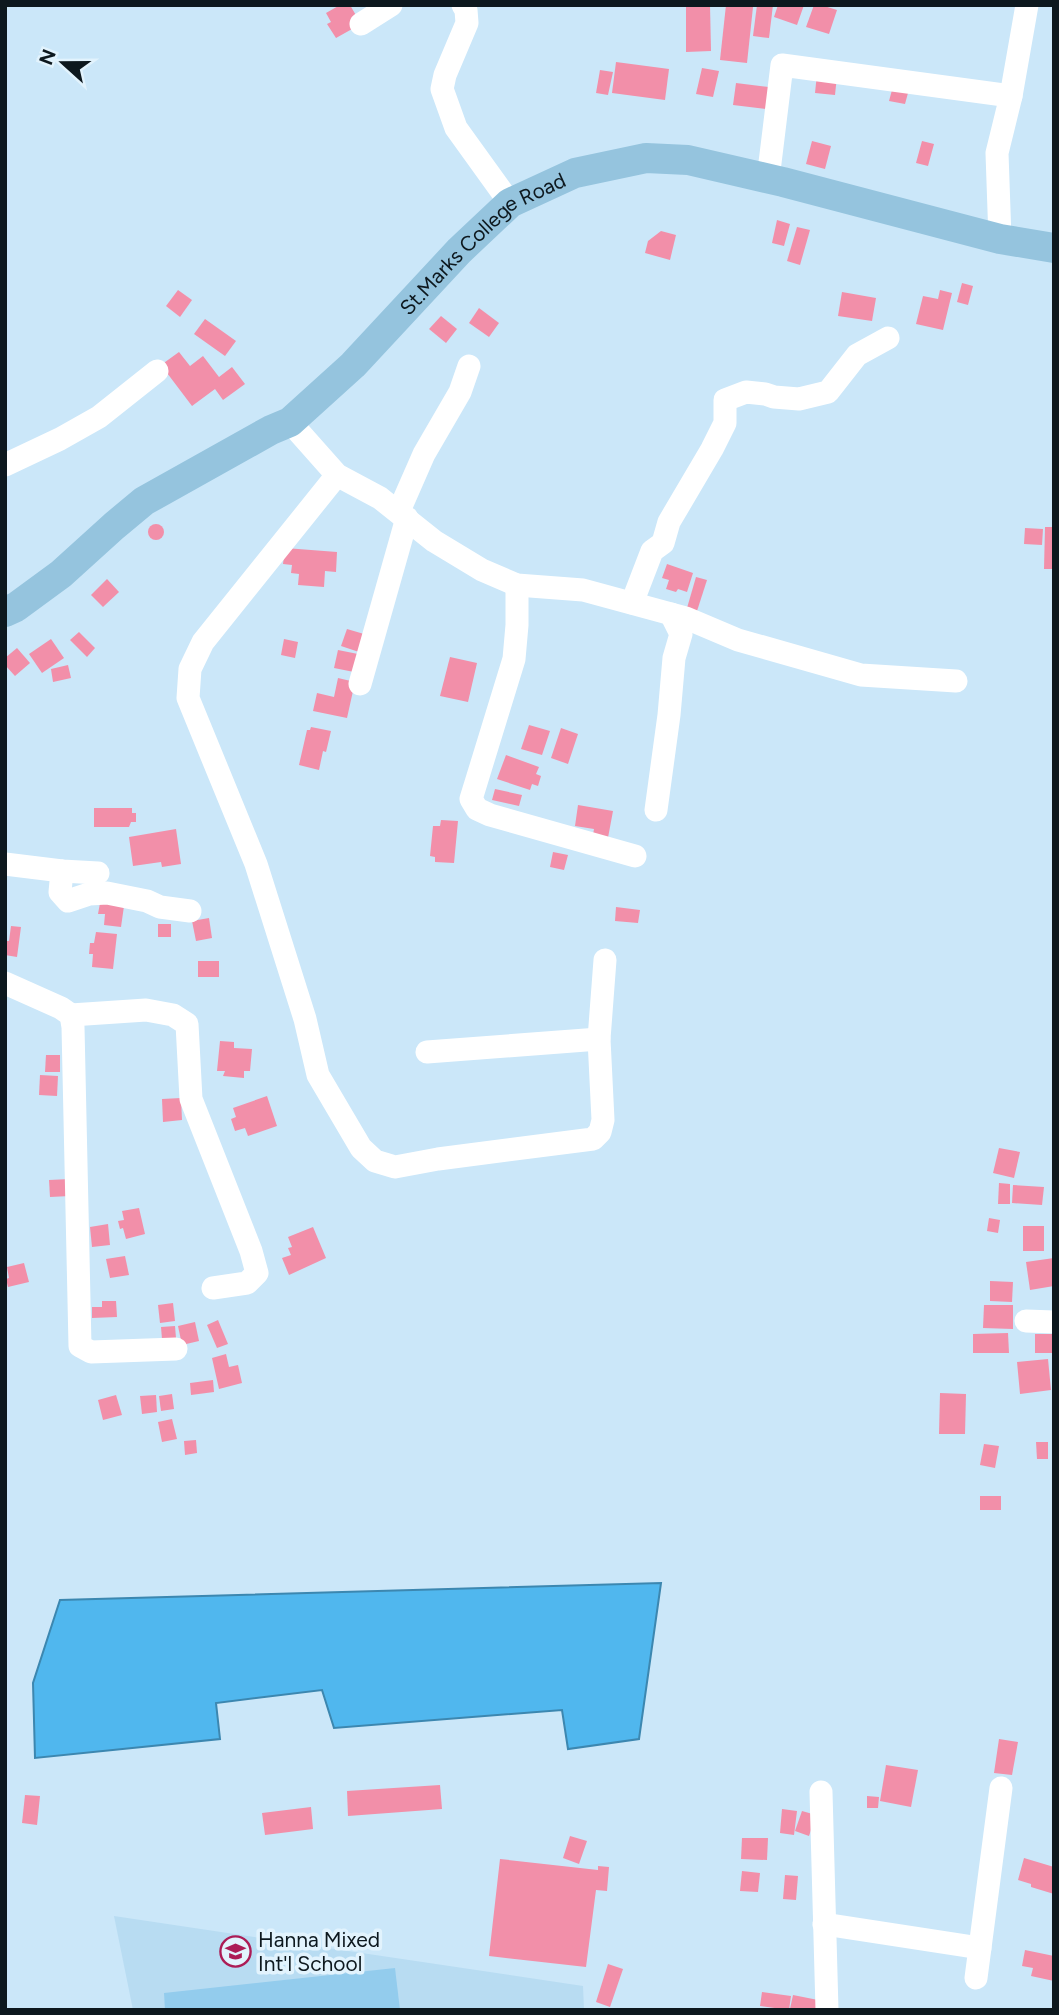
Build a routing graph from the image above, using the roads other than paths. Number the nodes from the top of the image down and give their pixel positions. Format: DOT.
graph roads {
  1 [pos="391,5"];
  2 [pos="463,5"];
  3 [pos="1027,5"];
  4 [pos="361,24"];
  5 [pos="1010,96"];
  6 [pos="768,179"];
  7 [pos="510,203"];
  8 [pos="1000,239"];
  9 [pos="1054,248"];
  10 [pos="888,338"];
  11 [pos="469,366"];
  12 [pos="157,371"];
  13 [pos="290,422"];
  14 [pos="5,465"];
  15 [pos="337,475"];
  16 [pos="403,514"];
  17 [pos="517,585"];
  18 [pos="632,603"];
  19 [pos="5,612"];
  20 [pos="671,614"];
  21 [pos="956,681"];
  22 [pos="360,684"];
  23 [pos="656,810"];
  24 [pos="635,856"];
  25 [pos="5,864"];
  26 [pos="62,871"];
  27 [pos="98,873"];
  28 [pos="190,911"];
  29 [pos="605,960"];
  30 [pos="5,983"];
  31 [pos="71,1015"];
  32 [pos="599,1039"];
  33 [pos="427,1052"];
  34 [pos="213,1288"];
  35 [pos="1026,1321"];
  36 [pos="1054,1322"];
  37 [pos="176,1349"];
  38 [pos="1001,1788"];
  39 [pos="821,1791"];
  40 [pos="824,1924"];
  41 [pos="980,1948"];
  42 [pos="976,1978"];
  43 [pos="827,2010"];
  1 -- 4 [label="street"];
  2 -- 7 [label="street"];
  3 -- 5 [label="street"];
  5 -- 6 [label="street"];
  5 -- 8 [label="street"];
  6 -- 7 [label="main road, St.Marks College Road"];
  6 -- 8 [label="main road, St.Marks College Road"];
  7 -- 13 [label="main road, St.Marks College Road"];
  8 -- 9 [label="main road, St.Marks College Road"];
  10 -- 18 [label="street"];
  11 -- 16 [label="street"];
  12 -- 14 [label="street"];
  13 -- 15 [label="street"];
  13 -- 19 [label="main road, St.Marks College Road"];
  15 -- 16 [label="street"];
  15 -- 32 [label="street"];
  16 -- 17 [label="street"];
  16 -- 22 [label="street"];
  17 -- 18 [label="street"];
  17 -- 24 [label="street"];
  18 -- 20 [label="street"];
  20 -- 21 [label="street"];
  20 -- 23 [label="street"];
  25 -- 26 [label="street"];
  26 -- 27 [label="street"];
  26 -- 28 [label="street"];
  29 -- 32 [label="street"];
  30 -- 31 [label="street"];
  31 -- 34 [label="street"];
  31 -- 37 [label="street"];
  32 -- 33 [label="street"];
  35 -- 36 [label="street"];
  38 -- 41 [label="street"];
  39 -- 40 [label="street"];
  40 -- 41 [label="street"];
  40 -- 43 [label="street"];
  41 -- 42 [label="street"];
}
